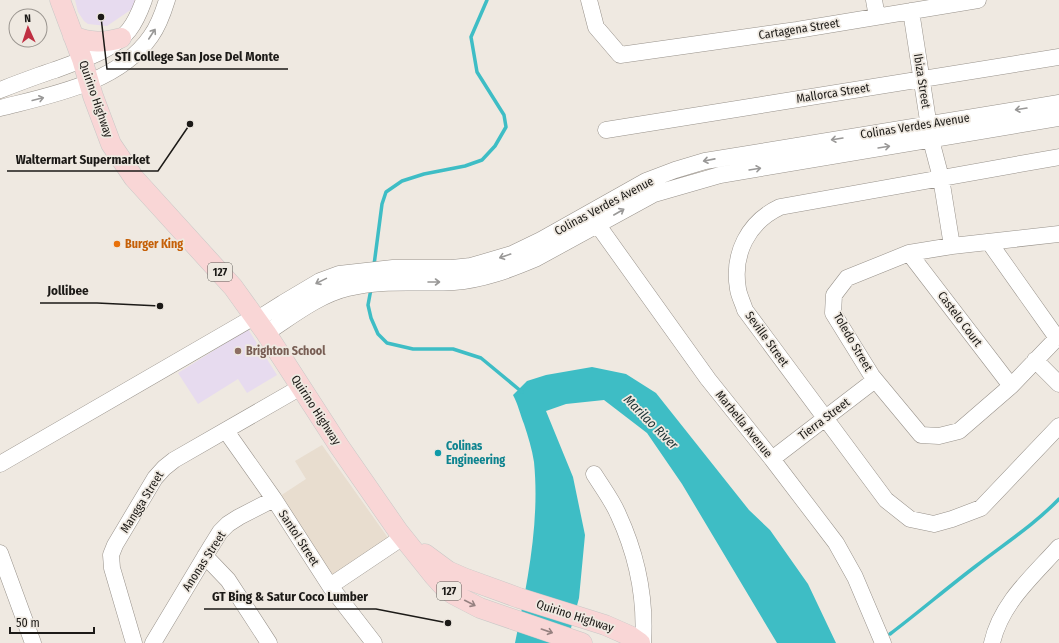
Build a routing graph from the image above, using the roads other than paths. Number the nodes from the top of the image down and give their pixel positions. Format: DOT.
graph roads {
  1 [pos="60,0"];
  2 [pos="144,0"];
  3 [pos="167,0"];
  4 [pos="589,0"];
  5 [pos="874,0"];
  6 [pos="978,0"];
  7 [pos="943,3"];
  8 [pos="911,11"];
  9 [pos="877,17"];
  10 [pos="73,36"];
  11 [pos="121,38"];
  12 [pos="1059,57"];
  13 [pos="82,59"];
  14 [pos="922,79"];
  15 [pos="89,82"];
  16 [pos="0,90"];
  17 [pos="1059,103"];
  18 [pos="0,108"];
  19 [pos="1059,118"];
  20 [pos="606,130"];
  21 [pos="930,132"];
  22 [pos="1059,157"];
  23 [pos="941,178"];
  24 [pos="593,219"];
  25 [pos="1059,234"];
  26 [pos="989,242"];
  27 [pos="952,246"];
  28 [pos="909,253"];
  29 [pos="259,323"];
  30 [pos="1058,337"];
  31 [pos="1035,360"];
  32 [pos="875,380"];
  33 [pos="1059,384"];
  34 [pos="1011,386"];
  35 [pos="301,387"];
  36 [pos="825,418"];
  37 [pos="1059,426"];
  38 [pos="226,431"];
  39 [pos="772,459"];
  40 [pos="0,464"];
  41 [pos="594,474"];
  42 [pos="274,499"];
  43 [pos="403,537"];
  44 [pos="1059,547"];
  45 [pos="0,553"];
  46 [pos="205,556"];
  47 [pos="330,586"];
  48 [pos="159,640"];
  49 [pos="580,642"];
  50 [pos="33,643"];
  51 [pos="134,643"];
  52 [pos="269,643"];
  53 [pos="374,643"];
  54 [pos="641,643"];
  55 [pos="884,643"];
  56 [pos="992,643"];
  1 -- 10 [label="main road, Quirino Highway / 127"];
  2 -- 11 [label="street"];
  15 -- 3 [label="street, one-way"];
  4 -- 9 [label="street, Cartagena Street"];
  5 -- 9 [label="street"];
  6 -- 7 [label="street, Cartagena Street"];
  7 -- 8 [label="street, Cartagena Street"];
  8 -- 9 [label="street, Cartagena Street"];
  8 -- 14 [label="street, Ibiza Street"];
  10 -- 11 [label="main road"];
  10 -- 13 [label="main road, Quirino Highway / 127"];
  11 -- 13 [label="street"];
  12 -- 14 [label="street, Mallorca Street"];
  13 -- 15 [label="main road, Quirino Highway / 127"];
  13 -- 16 [label="street"];
  14 -- 20 [label="street, Mallorca Street"];
  14 -- 21 [label="street, Ibiza Street"];
  18 -- 15 [label="street, one-way"];
  15 -- 29 [label="main road, Quirino Highway / 127"];
  17 -- 21 [label="street, Colinas Verdes Avenue, one-way"];
  19 -- 21 [label="street, Colinas Verdes Avenue"];
  21 -- 23 [label="street, Ibiza Street"];
  21 -- 24 [label="street, Colinas Verdes Avenue"];
  22 -- 23 [label="street, Seville Street"];
  23 -- 27 [label="street, Ibiza Street"];
  23 -- 36 [label="street, Seville Street"];
  24 -- 29 [label="street, Colinas Verdes Avenue"];
  24 -- 39 [label="street, Marbella Avenue"];
  25 -- 26 [label="street, Toledo Street"];
  26 -- 27 [label="street, Toledo Street"];
  26 -- 30 [label="street"];
  27 -- 28 [label="street, Toledo Street"];
  28 -- 32 [label="street, Toledo Street"];
  28 -- 34 [label="street, Castelo Court"];
  29 -- 35 [label="main road, Quirino Highway / 127"];
  29 -- 40 [label="street, Colinas Verdes Avenue"];
  30 -- 31 [label="street, Toledo Street"];
  31 -- 33 [label="street"];
  31 -- 34 [label="street, Toledo Street"];
  32 -- 34 [label="street, Toledo Street"];
  32 -- 36 [label="street, Tierra Street"];
  35 -- 38 [label="street, Mangga Street"];
  35 -- 43 [label="main road, Quirino Highway / 127"];
  36 -- 37 [label="street, Seville Street"];
  36 -- 39 [label="street, Tierra Street"];
  38 -- 42 [label="street, Santol Street"];
  38 -- 51 [label="street, Mangga Street"];
  39 -- 55 [label="street, Marbella Avenue"];
  41 -- 54 [label="street"];
  42 -- 46 [label="street, Anonas Street"];
  42 -- 47 [label="street, Santol Street"];
  43 -- 47 [label="street"];
  43 -- 49 [label="main road, Quirino Highway / 127, one-way"];
  43 -- 54 [label="main road, Quirino Highway / 127"];
  44 -- 56 [label="street"];
  45 -- 50 [label="street"];
  46 -- 48 [label="street, Anonas Street"];
  46 -- 52 [label="street"];
  47 -- 53 [label="street, Santol Street"];
}
